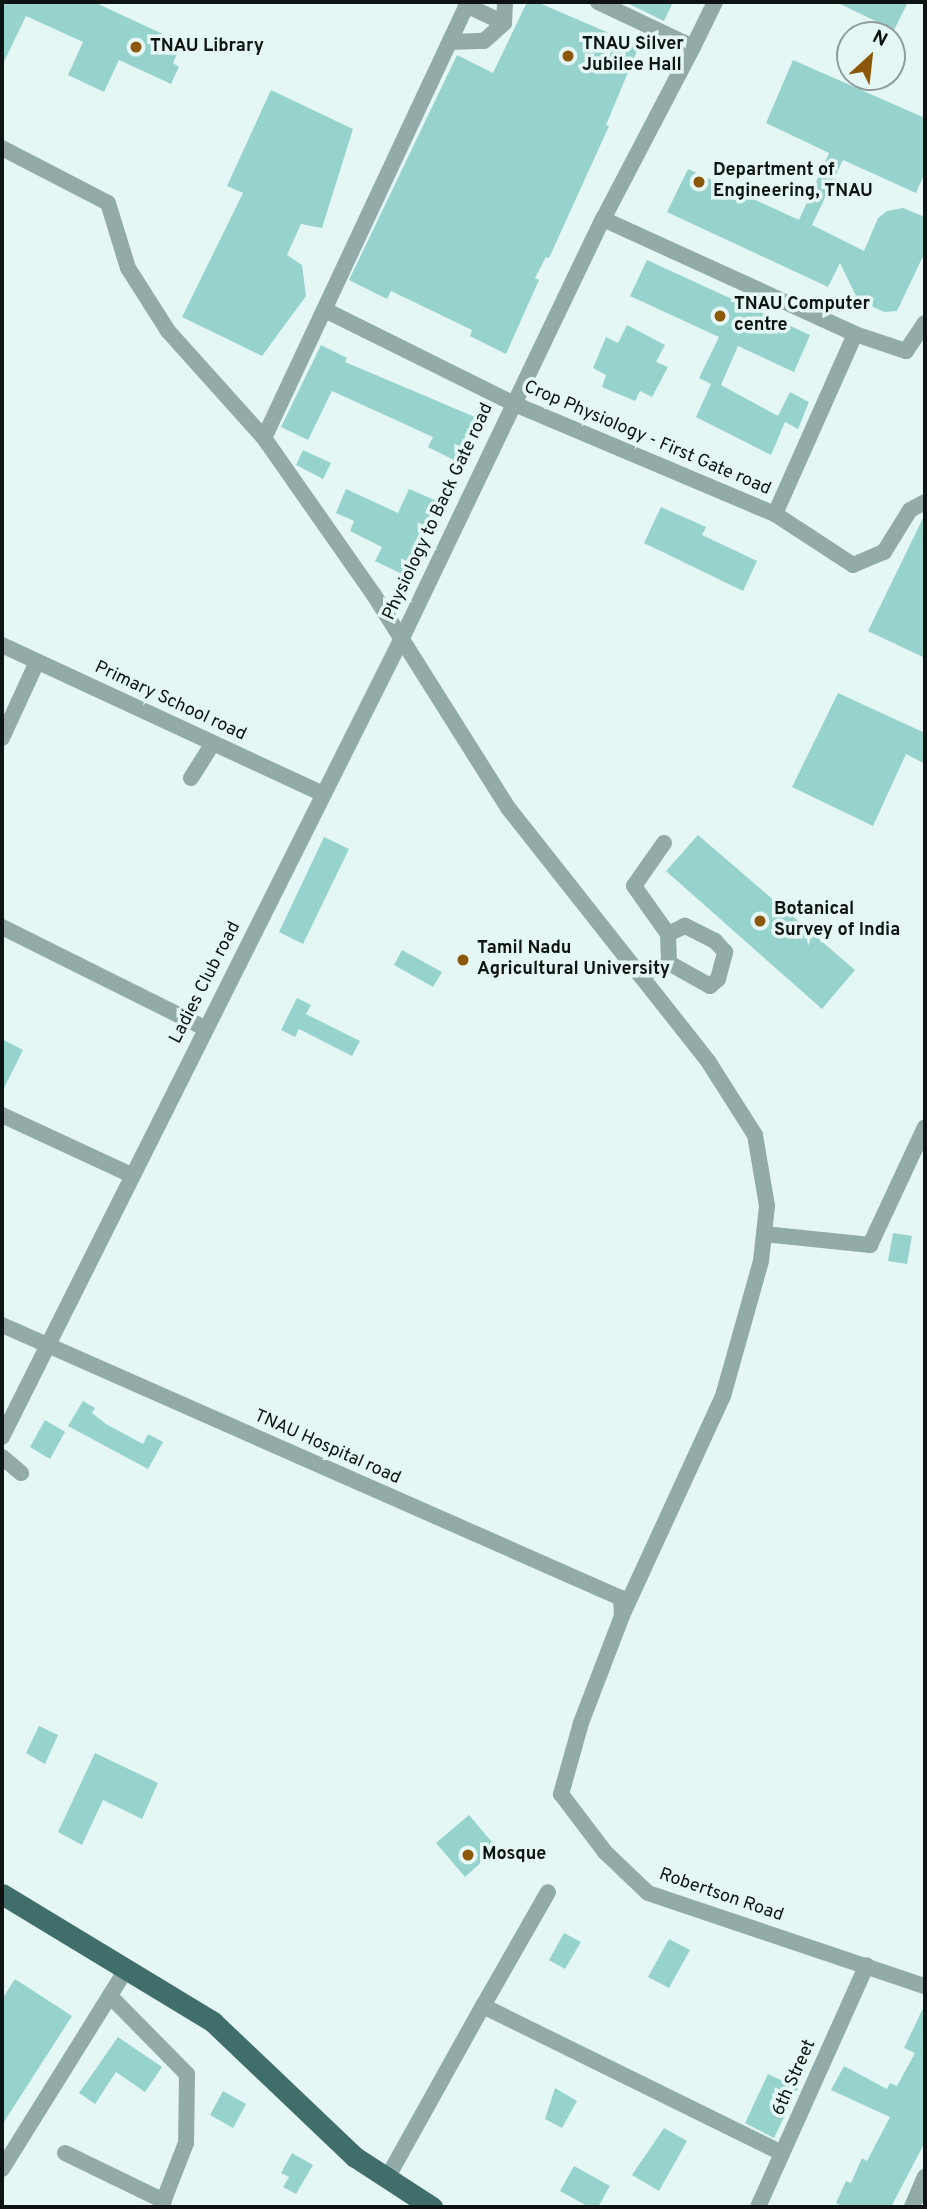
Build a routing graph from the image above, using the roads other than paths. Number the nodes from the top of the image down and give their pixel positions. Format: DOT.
graph roads {
  1 [pos="505,2"];
  2 [pos="598,2"];
  3 [pos="715,2"];
  4 [pos="467,4"];
  5 [pos="504,23"];
  6 [pos="451,42"];
  7 [pos="693,47"];
  8 [pos="2,148"];
  9 [pos="603,219"];
  10 [pos="325,310"];
  11 [pos="925,323"];
  12 [pos="855,334"];
  13 [pos="512,403"];
  14 [pos="264,438"];
  15 [pos="925,502"];
  16 [pos="775,514"];
  17 [pos="402,638"];
  18 [pos="2,645"];
  19 [pos="37,662"];
  20 [pos="2,738"];
  21 [pos="213,743"];
  22 [pos="191,778"];
  23 [pos="323,794"];
  24 [pos="664,843"];
  25 [pos="2,928"];
  26 [pos="668,934"];
  27 [pos="669,963"];
  28 [pos="640,975"];
  29 [pos="205,1028"];
  30 [pos="2,1115"];
  31 [pos="925,1127"];
  32 [pos="131,1175"];
  33 [pos="764,1234"];
  34 [pos="2,1325"];
  35 [pos="48,1347"];
  36 [pos="2,1437"];
  37 [pos="2,1457"];
  38 [pos="21,1473"];
  39 [pos="622,1616"];
  40 [pos="548,1892"];
  41 [pos="2,1894"];
  42 [pos="867,1965"];
  43 [pos="126,1970"];
  44 [pos="925,1986"];
  45 [pos="110,1996"];
  46 [pos="483,2006"];
  47 [pos="65,2153"];
  48 [pos="782,2153"];
  49 [pos="2,2169"];
  50 [pos="925,2177"];
  51 [pos="386,2180"];
  52 [pos="163,2204"];
  53 [pos="432,2207"];
  54 [pos="758,2207"];
  55 [pos="912,2207"];
  1 -- 5 [label="street"];
  2 -- 7 [label="street"];
  3 -- 7 [label="street, Physiology to Back Gate road"];
  4 -- 5 [label="street"];
  4 -- 6 [label="street"];
  5 -- 6 [label="street"];
  6 -- 10 [label="street"];
  7 -- 9 [label="street, Physiology to Back Gate road"];
  8 -- 14 [label="street"];
  9 -- 12 [label="street"];
  9 -- 13 [label="street, Physiology to Back Gate road"];
  10 -- 13 [label="street, Crop Physiology - First Gate road"];
  10 -- 14 [label="street"];
  11 -- 12 [label="street"];
  12 -- 16 [label="street, Crop Physiology - First Gate road"];
  13 -- 16 [label="street, Crop Physiology - First Gate road"];
  13 -- 17 [label="street, Physiology to Back Gate road"];
  14 -- 17 [label="street"];
  15 -- 16 [label="street"];
  17 -- 23 [label="street, Ladies Club road"];
  17 -- 28 [label="street"];
  18 -- 19 [label="street, Primary School road"];
  19 -- 20 [label="street"];
  19 -- 21 [label="street, Primary School road"];
  21 -- 22 [label="street"];
  21 -- 23 [label="street, Primary School road"];
  23 -- 29 [label="street, Ladies Club road"];
  24 -- 26 [label="street"];
  25 -- 29 [label="street"];
  26 -- 27 [label="street"];
  26 -- 27 [label="street"];
  27 -- 28 [label="street"];
  28 -- 33 [label="street"];
  29 -- 32 [label="street, Ladies Club road"];
  30 -- 32 [label="street"];
  31 -- 33 [label="street"];
  32 -- 35 [label="street, Ladies Club road"];
  33 -- 39 [label="street"];
  34 -- 35 [label="street, TNAU Hospital road"];
  35 -- 36 [label="street, Ladies Club road"];
  35 -- 39 [label="street, TNAU Hospital road"];
  37 -- 38 [label="street"];
  39 -- 42 [label="street, Robertson Road"];
  40 -- 46 [label="street"];
  41 -- 43 [label="main road"];
  42 -- 44 [label="street, Robertson Road"];
  42 -- 48 [label="street, 6th Street"];
  43 -- 45 [label="street"];
  43 -- 51 [label="main road"];
  45 -- 49 [label="street"];
  45 -- 52 [label="street"];
  46 -- 48 [label="street"];
  46 -- 51 [label="street"];
  47 -- 52 [label="street"];
  48 -- 54 [label="street, 6th Street"];
  50 -- 55 [label="street"];
  51 -- 53 [label="main road"];
}
